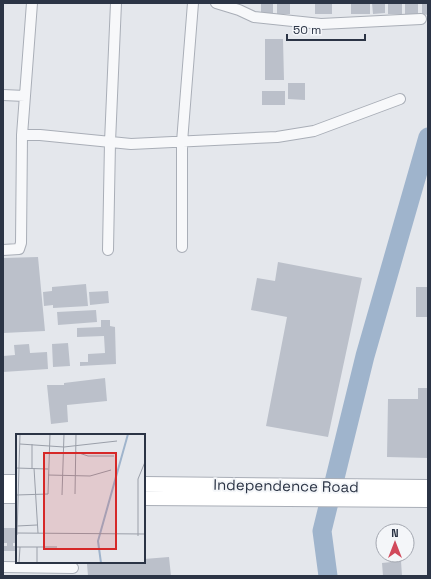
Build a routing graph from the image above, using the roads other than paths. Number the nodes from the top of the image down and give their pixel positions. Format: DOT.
graph roads {
  1 [pos="32,3"];
  2 [pos="116,3"];
  3 [pos="193,3"];
  4 [pos="216,3"];
  5 [pos="421,19"];
  6 [pos="3,95"];
  7 [pos="25,96"];
  8 [pos="400,99"];
  9 [pos="22,134"];
  10 [pos="110,142"];
  11 [pos="182,142"];
  12 [pos="182,247"];
  13 [pos="3,250"];
  14 [pos="108,250"];
  15 [pos="3,482"];
  16 [pos="16,482"];
  17 [pos="145,484"];
  18 [pos="428,487"];
  19 [pos="3,496"];
  20 [pos="16,496"];
  21 [pos="145,498"];
  22 [pos="428,500"];
  23 [pos="3,567"];
  24 [pos="73,568"];
  1 -- 7 [label="street"];
  2 -- 10 [label="street"];
  3 -- 11 [label="street"];
  4 -- 5 [label="street"];
  6 -- 7 [label="street"];
  7 -- 9 [label="street"];
  8 -- 11 [label="street"];
  9 -- 10 [label="street"];
  9 -- 13 [label="street"];
  10 -- 11 [label="street"];
  10 -- 14 [label="street"];
  11 -- 12 [label="street"];
  15 -- 16 [label="main road"];
  17 -- 18 [label="main road, Independence Road"];
  19 -- 20 [label="main road"];
  21 -- 22 [label="main road, Independence Road"];
  23 -- 24 [label="street"];
}
